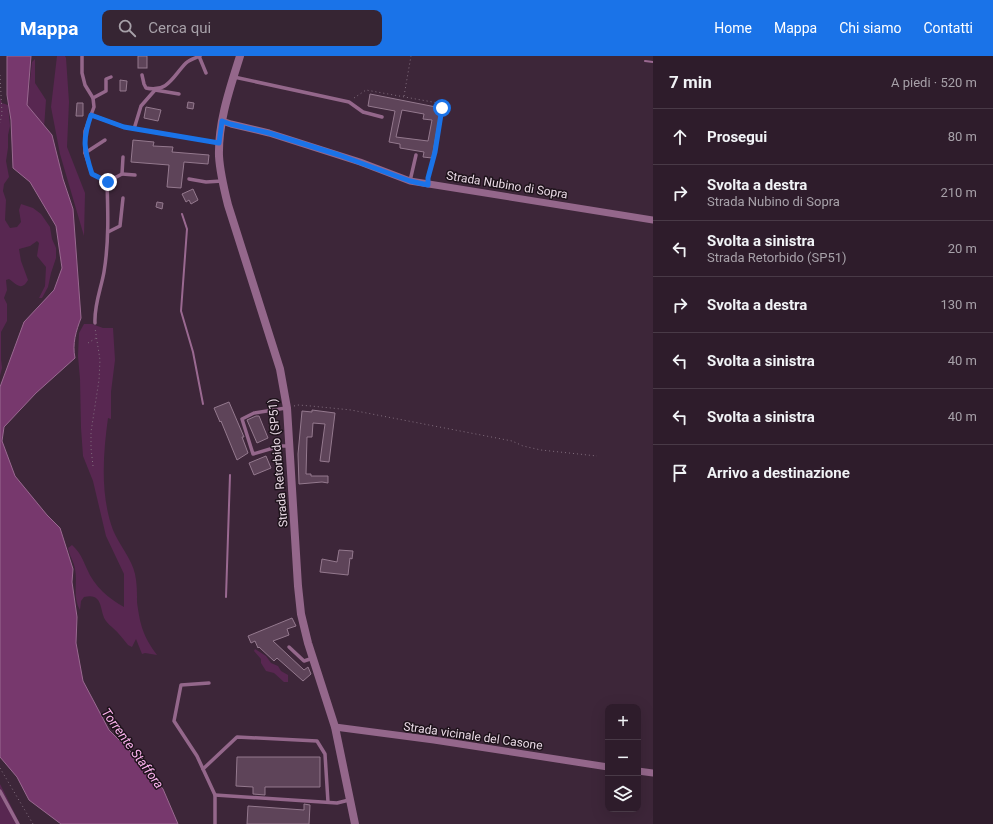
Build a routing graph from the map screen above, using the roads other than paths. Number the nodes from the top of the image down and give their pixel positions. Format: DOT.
graph roads {
  1 [pos="82,56"];
  2 [pos="199,56"];
  3 [pos="240,56"];
  4 [pos="206,73"];
  5 [pos="142,75"];
  6 [pos="111,77"];
  7 [pos="234,77"];
  8 [pos="155,90"];
  9 [pos="179,94"];
  10 [pos="93,98"];
  11 [pos="91,115"];
  12 [pos="382,117"];
  13 [pos="222,121"];
  14 [pos="134,129"];
  15 [pos="106,140"];
  16 [pos="219,143"];
  17 [pos="85,153"];
  18 [pos="416,155"];
  19 [pos="123,157"];
  20 [pos="122,174"];
  21 [pos="135,175"];
  22 [pos="189,179"];
  23 [pos="222,181"];
  24 [pos="410,181"];
  25 [pos="108,182"];
  26 [pos="123,198"];
  27 [pos="653,220"];
  28 [pos="108,232"];
  29 [pos="95,323"];
  30 [pos="288,408"];
  31 [pos="291,446"];
  32 [pos="289,648"];
  33 [pos="312,658"];
  34 [pos="209,684"];
  35 [pos="335,727"];
  36 [pos="605,767"];
  37 [pos="203,769"];
  38 [pos="641,771"];
  39 [pos="653,773"];
  40 [pos="0,791"];
  41 [pos="215,795"];
  42 [pos="350,800"];
  43 [pos="328,802"];
  44 [pos="17,823"];
  45 [pos="11,824"];
  46 [pos="215,824"];
  47 [pos="355,824"];
  1 -- 10 [label="lane"];
  2 -- 4 [label="lane"];
  2 -- 8 [label="lane"];
  3 -- 7 [label="street, Strada Retorbido (SP51)"];
  5 -- 8 [label="lane"];
  6 -- 10 [label="lane"];
  7 -- 12 [label="lane"];
  7 -- 13 [label="street, Strada Retorbido (SP51)"];
  8 -- 9 [label="lane"];
  8 -- 14 [label="lane"];
  10 -- 11 [label="lane"];
  11 -- 14 [label="lane"];
  11 -- 17 [label="lane"];
  13 -- 16 [label="street, Strada Retorbido (SP51)"];
  13 -- 24 [label="street, Strada Nubino di Sopra"];
  14 -- 16 [label="lane"];
  15 -- 17 [label="lane"];
  16 -- 23 [label="street, Strada Retorbido (SP51)"];
  17 -- 25 [label="lane"];
  18 -- 24 [label="lane"];
  19 -- 20 [label="lane"];
  20 -- 21 [label="lane"];
  20 -- 25 [label="lane"];
  22 -- 23 [label="lane"];
  23 -- 30 [label="street, Strada Retorbido (SP51)"];
  24 -- 27 [label="street, Strada Nubino di Sopra"];
  25 -- 28 [label="lane"];
  26 -- 28 [label="lane"];
  28 -- 29 [label="lane"];
  30 -- 31 [label="street, Strada Retorbido (SP51)"];
  30 -- 31 [label="lane"];
  31 -- 33 [label="street, Strada Retorbido (SP51)"];
  32 -- 33 [label="lane"];
  33 -- 35 [label="street, Strada Retorbido (SP51)"];
  34 -- 37 [label="lane"];
  35 -- 36 [label="street, Strada vicinale del Casone"];
  35 -- 42 [label="street, Strada Retorbido (SP51)"];
  37 -- 41 [label="lane"];
  37 -- 43 [label="lane"];
  38 -- 39 [label="street"];
  40 -- 44 [label="lane"];
  41 -- 43 [label="lane"];
  41 -- 46 [label="lane"];
  42 -- 43 [label="lane"];
  42 -- 47 [label="street, Strada Retorbido (SP51)"];
  44 -- 45 [label="lane"];
}
